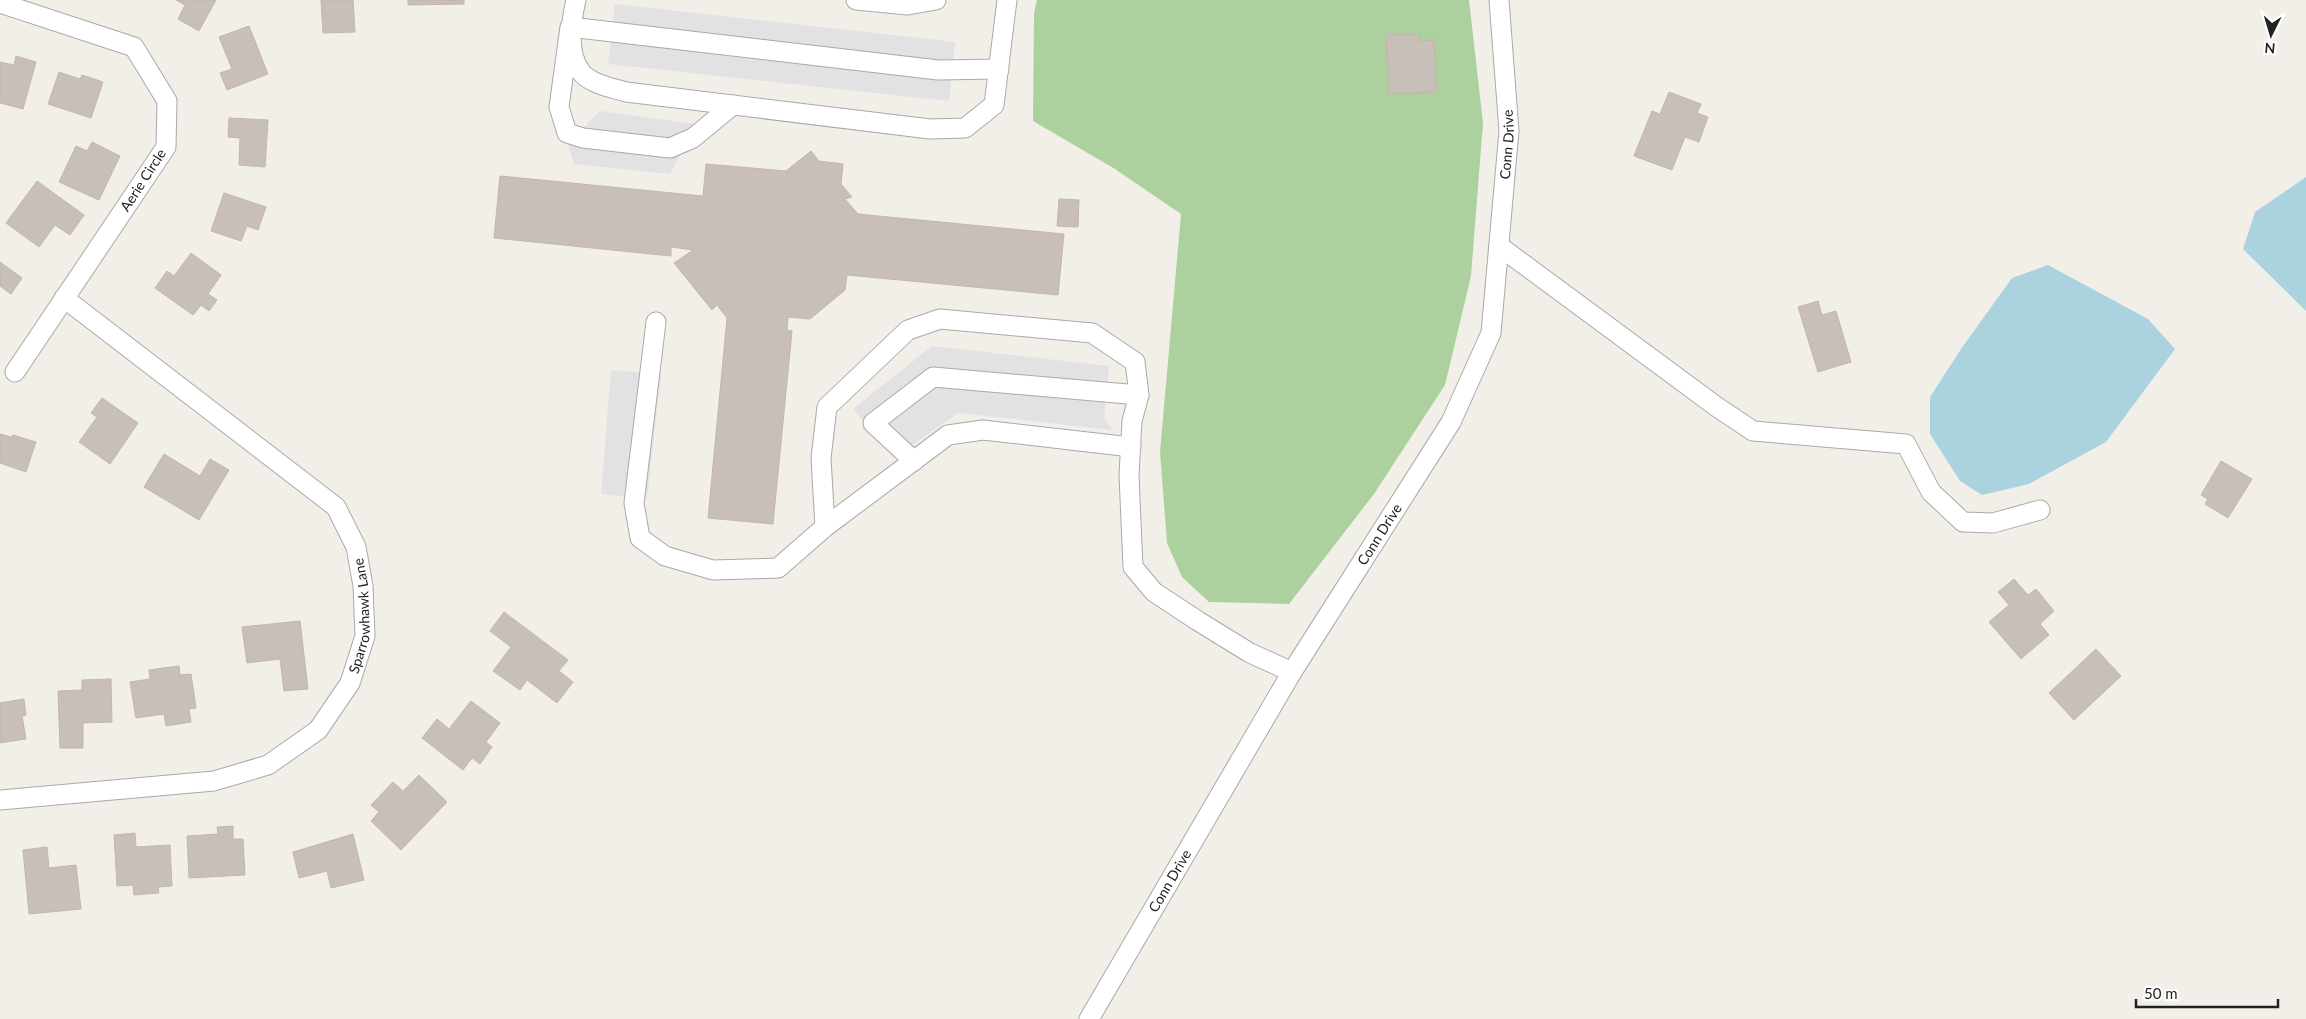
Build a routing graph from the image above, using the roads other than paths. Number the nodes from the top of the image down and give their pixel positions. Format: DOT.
graph roads {
  1 [pos="576,0"];
  2 [pos="856,0"];
  3 [pos="936,0"];
  4 [pos="1008,0"];
  5 [pos="1498,0"];
  6 [pos="0,2"];
  7 [pos="570,27"];
  8 [pos="999,70"];
  9 [pos="733,105"];
  10 [pos="1498,246"];
  11 [pos="64,298"];
  12 [pos="656,322"];
  13 [pos="15,372"];
  14 [pos="1139,395"];
  15 [pos="1131,447"];
  16 [pos="914,460"];
  17 [pos="2040,510"];
  18 [pos="825,527"];
  19 [pos="1292,672"];
  20 [pos="0,800"];
  21 [pos="1088,1019"];
  1 -- 7 [label="street"];
  2 -- 3 [label="street"];
  4 -- 8 [label="street"];
  5 -- 10 [label="street, Conn Drive"];
  6 -- 11 [label="street, Aerie Circle"];
  7 -- 8 [label="street"];
  7 -- 9 [label="street"];
  7 -- 9 [label="street"];
  8 -- 9 [label="street"];
  10 -- 17 [label="street"];
  10 -- 19 [label="street, Conn Drive"];
  11 -- 13 [label="street, Aerie Circle"];
  11 -- 20 [label="street, Sparrowhawk Lane"];
  12 -- 18 [label="street"];
  14 -- 15 [label="street"];
  14 -- 16 [label="street"];
  14 -- 18 [label="street"];
  15 -- 16 [label="street"];
  15 -- 19 [label="street"];
  16 -- 18 [label="street"];
  19 -- 21 [label="street, Conn Drive"];
}
